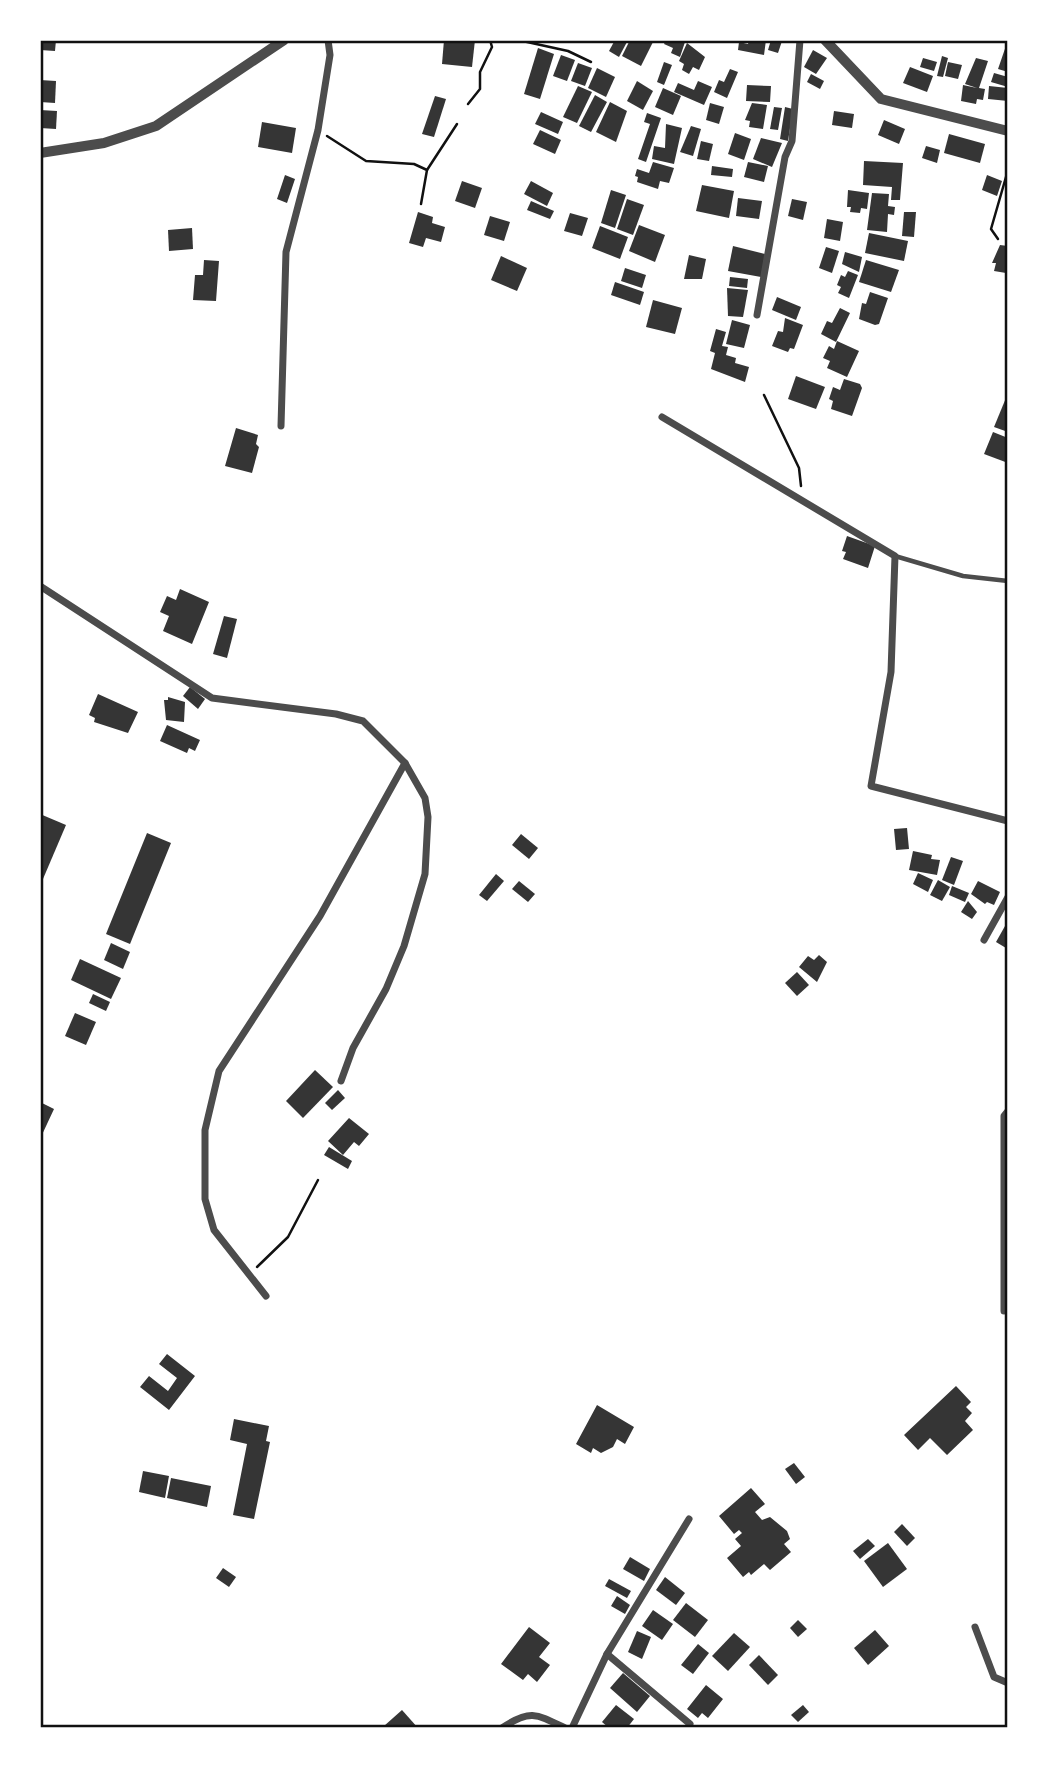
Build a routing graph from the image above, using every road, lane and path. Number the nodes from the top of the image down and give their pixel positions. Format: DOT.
graph roads {
  1 [pos="284,40"];
  2 [pos="328,40"];
  3 [pos="491,40"];
  4 [pos="518,40"];
  5 [pos="800,40"];
  6 [pos="825,40"];
  7 [pos="591,62"];
  8 [pos="468,104"];
  9 [pos="457,124"];
  10 [pos="318,130"];
  11 [pos="1008,131"];
  12 [pos="40,153"];
  13 [pos="427,170"];
  14 [pos="1008,170"];
  15 [pos="421,204"];
  16 [pos="998,239"];
  17 [pos="757,315"];
  18 [pos="764,395"];
  19 [pos="662,416"];
  20 [pos="281,426"];
  21 [pos="802,500"];
  22 [pos="895,556"];
  23 [pos="1008,581"];
  24 [pos="40,586"];
  25 [pos="405,763"];
  26 [pos="1008,821"];
  27 [pos="1008,897"];
  28 [pos="984,940"];
  29 [pos="341,1081"];
  30 [pos="1008,1111"];
  31 [pos="318,1180"];
  32 [pos="249,1274"];
  33 [pos="266,1296"];
  34 [pos="1008,1308"];
  35 [pos="689,1519"];
  36 [pos="975,1627"];
  37 [pos="607,1654"];
  38 [pos="1008,1683"];
  39 [pos="690,1724"];
  40 [pos="502,1728"];
  41 [pos="565,1728"];
  42 [pos="572,1728"];
  1 -- 12 [label="street"];
  2 -- 10 [label="street"];
  3 -- 8 [label="path"];
  4 -- 7 [label="path"];
  5 -- 17 [label="street"];
  6 -- 11 [label="street"];
  9 -- 13 [label="path"];
  10 -- 13 [label="path"];
  10 -- 20 [label="street"];
  13 -- 15 [label="path"];
  14 -- 16 [label="path"];
  18 -- 21 [label="path"];
  19 -- 21 [label="street"];
  21 -- 22 [label="street"];
  22 -- 23 [label="lane"];
  22 -- 26 [label="street"];
  24 -- 25 [label="street"];
  25 -- 29 [label="street"];
  25 -- 32 [label="street"];
  27 -- 28 [label="street"];
  30 -- 34 [label="street"];
  31 -- 32 [label="path"];
  32 -- 33 [label="street"];
  35 -- 37 [label="street"];
  36 -- 38 [label="street"];
  37 -- 39 [label="street"];
  37 -- 42 [label="street"];
  40 -- 41 [label="street"];
}
